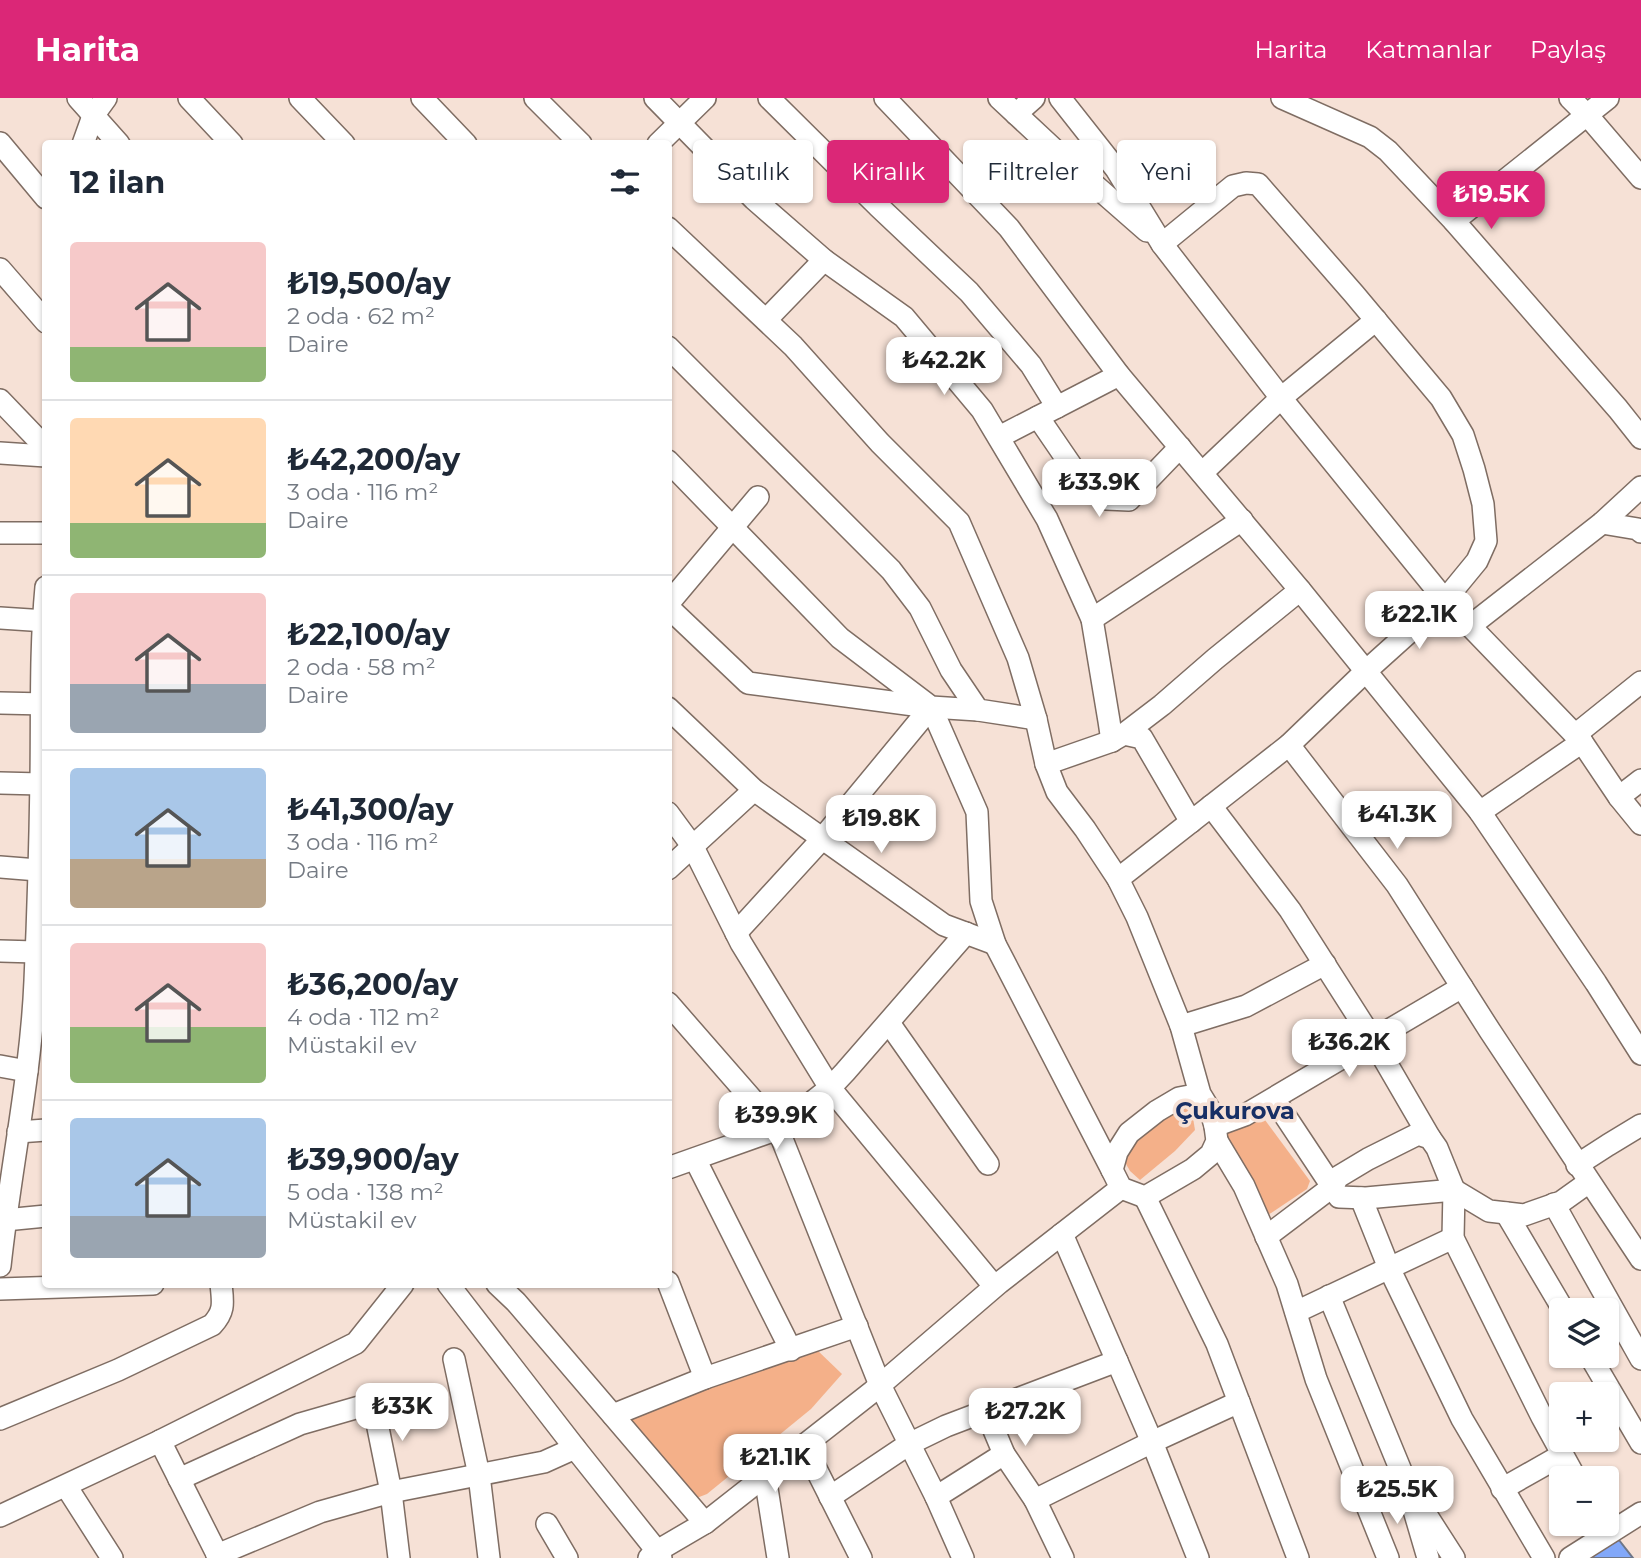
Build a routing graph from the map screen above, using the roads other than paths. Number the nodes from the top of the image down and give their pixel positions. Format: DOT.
graph roads {
  1 [pos="78,98"];
  2 [pos="106,98"];
  3 [pos="189,98"];
  4 [pos="300,98"];
  5 [pos="422,98"];
  6 [pos="535,98"];
  7 [pos="655,98"];
  8 [pos="705,98"];
  9 [pos="769,98"];
  10 [pos="885,98"];
  11 [pos="999,98"];
  12 [pos="1034,98"];
  13 [pos="1060,98"];
  14 [pos="1282,98"];
  15 [pos="1570,98"];
  16 [pos="1608,98"];
  17 [pos="1016,114"];
  18 [pos="93,116"];
  19 [pos="1588,116"];
  20 [pos="679,123"];
  21 [pos="84,140"];
  22 [pos="115,140"];
  23 [pos="228,140"];
  24 [pos="340,140"];
  25 [pos="462,140"];
  26 [pos="577,140"];
  27 [pos="662,140"];
  28 [pos="0,143"];
  29 [pos="1641,178"];
  30 [pos="42,193"];
  31 [pos="1454,221"];
  32 [pos="672,232"];
  33 [pos="1162,244"];
  34 [pos="824,260"];
  35 [pos="0,269"];
  36 [pos="42,317"];
  37 [pos="766,320"];
  38 [pos="1376,320"];
  39 [pos="672,351"];
  40 [pos="1119,375"];
  41 [pos="1281,398"];
  42 [pos="0,400"];
  43 [pos="1057,407"];
  44 [pos="1038,417"];
  45 [pos="999,437"];
  46 [pos="1641,438"];
  47 [pos="42,444"];
  48 [pos="1180,447"];
  49 [pos="0,453"];
  50 [pos="42,456"];
  51 [pos="672,465"];
  52 [pos="1202,473"];
  53 [pos="1641,487"];
  54 [pos="758,497"];
  55 [pos="1242,520"];
  56 [pos="1602,523"];
  57 [pos="732,527"];
  58 [pos="1641,531"];
  59 [pos="0,533"];
  60 [pos="42,533"];
  61 [pos="1300,590"];
  62 [pos="672,600"];
  63 [pos="1445,600"];
  64 [pos="672,609"];
  65 [pos="0,618"];
  66 [pos="1092,619"];
  67 [pos="42,621"];
  68 [pos="1470,626"];
  69 [pos="1366,671"];
  70 [pos="1641,681"];
  71 [pos="0,703"];
  72 [pos="931,707"];
  73 [pos="978,710"];
  74 [pos="672,712"];
  75 [pos="42,714"];
  76 [pos="1036,719"];
  77 [pos="1118,737"];
  78 [pos="1578,739"];
  79 [pos="1289,745"];
  80 [pos="42,761"];
  81 [pos="1046,764"];
  82 [pos="1641,780"];
  83 [pos="0,783"];
  84 [pos="41,784"];
  85 [pos="754,790"];
  86 [pos="1619,797"];
  87 [pos="42,799"];
  88 [pos="1211,806"];
  89 [pos="1480,812"];
  90 [pos="672,818"];
  91 [pos="1191,822"];
  92 [pos="1641,824"];
  93 [pos="42,825"];
  94 [pos="822,839"];
  95 [pos="693,846"];
  96 [pos="672,865"];
  97 [pos="0,867"];
  98 [pos="38,870"];
  99 [pos="1118,879"];
  100 [pos="42,895"];
  101 [pos="736,933"];
  102 [pos="966,933"];
  103 [pos="995,944"];
  104 [pos="0,951"];
  105 [pos="36,952"];
  106 [pos="1325,964"];
  107 [pos="40,983"];
  108 [pos="1462,987"];
  109 [pos="672,1008"];
  110 [pos="889,1023"];
  111 [pos="1181,1026"];
  112 [pos="1373,1040"];
  113 [pos="1641,1054"];
  114 [pos="34,1060"];
  115 [pos="0,1066"];
  116 [pos="830,1088"];
  117 [pos="1200,1094"];
  118 [pos="1274,1098"];
  119 [pos="1641,1125"];
  120 [pos="778,1129"];
  121 [pos="42,1130"];
  122 [pos="18,1132"];
  123 [pos="1216,1133"];
  124 [pos="1430,1138"];
  125 [pos="695,1159"];
  126 [pos="988,1164"];
  127 [pos="672,1167"];
  128 [pos="1583,1174"];
  129 [pos="1116,1179"];
  130 [pos="1332,1187"];
  131 [pos="1454,1190"];
  132 [pos="1145,1197"];
  133 [pos="1362,1198"];
  134 [pos="1554,1204"];
  135 [pos="1506,1213"];
  136 [pos="42,1216"];
  137 [pos="5,1220"];
  138 [pos="1062,1234"];
  139 [pos="1266,1237"];
  140 [pos="1453,1238"];
  141 [pos="1641,1259"];
  142 [pos="0,1266"];
  143 [pos="1389,1268"];
  144 [pos="994,1286"];
  145 [pos="42,1288"];
  146 [pos="221,1288"];
  147 [pos="400,1288"];
  148 [pos="451,1288"];
  149 [pos="501,1288"];
  150 [pos="670,1288"];
  151 [pos="0,1289"];
  152 [pos="1329,1296"];
  153 [pos="1556,1298"];
  154 [pos="1296,1312"];
  155 [pos="857,1326"];
  156 [pos="791,1350"];
  157 [pos="454,1359"];
  158 [pos="1641,1359"];
  159 [pos="1117,1361"];
  160 [pos="1597,1368"];
  161 [pos="705,1378"];
  162 [pos="880,1385"];
  163 [pos="1239,1402"];
  164 [pos="986,1411"];
  165 [pos="613,1415"];
  166 [pos="0,1419"];
  167 [pos="160,1441"];
  168 [pos="1152,1442"];
  169 [pos="1641,1443"];
  170 [pos="909,1444"];
  171 [pos="804,1445"];
  172 [pos="575,1448"];
  173 [pos="1004,1454"];
  174 [pos="1562,1455"];
  175 [pos="1568,1466"];
  176 [pos="479,1475"];
  177 [pos="765,1476"];
  178 [pos="179,1479"];
  179 [pos="1406,1483"];
  180 [pos="66,1486"];
  181 [pos="1502,1489"];
  182 [pos="391,1492"];
  183 [pos="830,1497"];
  184 [pos="936,1497"];
  185 [pos="1035,1500"];
  186 [pos="1641,1513"];
  187 [pos="0,1516"];
  188 [pos="705,1523"];
  189 [pos="1619,1523"];
  190 [pos="547,1524"];
  191 [pos="1597,1536"];
  192 [pos="218,1556"];
  193 [pos="656,1556"];
  194 [pos="112,1558"];
  195 [pos="399,1558"];
  196 [pos="489,1558"];
  197 [pos="567,1558"];
  198 [pos="778,1558"];
  199 [pos="861,1558"];
  200 [pos="963,1558"];
  201 [pos="1063,1558"];
  202 [pos="1199,1558"];
  203 [pos="1298,1558"];
  204 [pos="1388,1558"];
  205 [pos="1428,1558"];
  206 [pos="1454,1558"];
  207 [pos="1544,1558"];
  208 [pos="1570,1558"];
  1 -- 18 [label="street"];
  2 -- 18 [label="street"];
  3 -- 23 [label="street"];
  4 -- 24 [label="street"];
  5 -- 25 [label="street"];
  6 -- 26 [label="street"];
  7 -- 20 [label="street"];
  8 -- 20 [label="street"];
  9 -- 43 [label="street"];
  10 -- 40 [label="street"];
  11 -- 17 [label="street"];
  12 -- 17 [label="street"];
  13 -- 33 [label="street"];
  14 -- 31 [label="street"];
  15 -- 19 [label="street"];
  16 -- 19 [label="street"];
  17 -- 33 [label="street"];
  18 -- 21 [label="street"];
  18 -- 22 [label="street"];
  19 -- 29 [label="street"];
  19 -- 31 [label="street"];
  20 -- 27 [label="street"];
  20 -- 34 [label="street"];
  28 -- 30 [label="street"];
  31 -- 46 [label="street"];
  32 -- 37 [label="street"];
  33 -- 38 [label="street"];
  33 -- 41 [label="street"];
  34 -- 37 [label="street"];
  34 -- 45 [label="street"];
  35 -- 36 [label="street"];
  37 -- 76 [label="street"];
  38 -- 41 [label="street"];
  38 -- 63 [label="street"];
  39 -- 73 [label="street"];
  40 -- 43 [label="street"];
  40 -- 48 [label="street"];
  41 -- 52 [label="street"];
  41 -- 63 [label="street"];
  42 -- 47 [label="street"];
  43 -- 44 [label="street"];
  44 -- 45 [label="street"];
  44 -- 48 [label="street"];
  45 -- 66 [label="street"];
  48 -- 52 [label="street"];
  49 -- 50 [label="street"];
  51 -- 57 [label="street"];
  52 -- 55 [label="street"];
  53 -- 56 [label="street"];
  54 -- 57 [label="street"];
  55 -- 61 [label="street"];
  55 -- 66 [label="street"];
  56 -- 58 [label="street"];
  56 -- 68 [label="street"];
  57 -- 62 [label="street"];
  57 -- 72 [label="street"];
  59 -- 60 [label="street"];
  61 -- 69 [label="street"];
  61 -- 77 [label="street"];
  63 -- 68 [label="street"];
  63 -- 69 [label="street"];
  64 -- 72 [label="street"];
  65 -- 67 [label="street"];
  66 -- 77 [label="street"];
  68 -- 78 [label="street"];
  69 -- 79 [label="street"];
  69 -- 89 [label="street"];
  70 -- 78 [label="street"];
  71 -- 75 [label="street"];
  72 -- 73 [label="street"];
  72 -- 94 [label="street"];
  72 -- 103 [label="street"];
  73 -- 76 [label="street"];
  74 -- 85 [label="street"];
  76 -- 81 [label="street"];
  77 -- 81 [label="street"];
  77 -- 91 [label="street"];
  78 -- 86 [label="street"];
  78 -- 89 [label="street"];
  79 -- 88 [label="street"];
  79 -- 108 [label="street"];
  80 -- 84 [label="street"];
  81 -- 99 [label="street"];
  82 -- 86 [label="street"];
  83 -- 84 [label="street"];
  84 -- 87 [label="street"];
  85 -- 94 [label="street"];
  85 -- 95 [label="street"];
  86 -- 92 [label="street"];
  88 -- 91 [label="street"];
  88 -- 106 [label="street"];
  89 -- 113 [label="street"];
  90 -- 95 [label="street"];
  91 -- 99 [label="street"];
  93 -- 98 [label="street"];
  94 -- 101 [label="street"];
  94 -- 102 [label="street"];
  95 -- 96 [label="street"];
  95 -- 101 [label="street"];
  97 -- 98 [label="street"];
  98 -- 100 [label="street"];
  99 -- 111 [label="street"];
  100 -- 105 [label="street"];
  101 -- 116 [label="street"];
  102 -- 103 [label="street"];
  102 -- 110 [label="street"];
  103 -- 129 [label="street"];
  104 -- 105 [label="street"];
  105 -- 107 [label="street"];
  106 -- 111 [label="street"];
  106 -- 112 [label="street"];
  107 -- 114 [label="street"];
  108 -- 112 [label="street"];
  108 -- 128 [label="street"];
  109 -- 120 [label="street"];
  110 -- 116 [label="street"];
  110 -- 126 [label="street"];
  111 -- 117 [label="street"];
  112 -- 118 [label="street"];
  112 -- 124 [label="street"];
  114 -- 115 [label="street"];
  114 -- 122 [label="street"];
  116 -- 120 [label="street"];
  116 -- 144 [label="street"];
  117 -- 123 [label="street"];
  117 -- 129 [label="street"];
  118 -- 123 [label="street"];
  118 -- 130 [label="street"];
  119 -- 128 [label="street"];
  120 -- 125 [label="street"];
  120 -- 155 [label="street"];
  121 -- 122 [label="street"];
  122 -- 137 [label="street"];
  123 -- 132 [label="street"];
  123 -- 139 [label="street"];
  124 -- 130 [label="street"];
  124 -- 131 [label="street"];
  125 -- 127 [label="street"];
  125 -- 156 [label="street"];
  128 -- 134 [label="street"];
  128 -- 141 [label="street"];
  129 -- 132 [label="street"];
  129 -- 138 [label="street"];
  130 -- 133 [label="street"];
  130 -- 139 [label="street"];
  131 -- 133 [label="street"];
  131 -- 135 [label="street"];
  131 -- 140 [label="street"];
  132 -- 163 [label="street"];
  133 -- 143 [label="street"];
  134 -- 135 [label="street"];
  134 -- 158 [label="street"];
  135 -- 153 [label="street"];
  136 -- 137 [label="street"];
  137 -- 142 [label="street"];
  138 -- 144 [label="street"];
  138 -- 159 [label="street"];
  139 -- 154 [label="street"];
  140 -- 143 [label="street"];
  140 -- 174 [label="street"];
  143 -- 152 [label="street"];
  143 -- 181 [label="street"];
  144 -- 162 [label="street"];
  145 -- 151 [label="street"];
  146 -- 166 [label="street"];
  147 -- 167 [label="street"];
  148 -- 172 [label="street"];
  149 -- 165 [label="street"];
  150 -- 161 [label="street"];
  152 -- 154 [label="street"];
  152 -- 179 [label="street"];
  154 -- 204 [label="street"];
  155 -- 156 [label="street"];
  155 -- 162 [label="street"];
  156 -- 161 [label="street"];
  157 -- 176 [label="street"];
  159 -- 164 [label="street"];
  159 -- 168 [label="street"];
  160 -- 169 [label="street"];
  161 -- 165 [label="street"];
  162 -- 170 [label="street"];
  162 -- 171 [label="street"];
  163 -- 168 [label="street"];
  163 -- 203 [label="street"];
  164 -- 170 [label="street"];
  164 -- 173 [label="street"];
  165 -- 188 [label="street"];
  167 -- 178 [label="street"];
  167 -- 180 [label="street"];
  168 -- 185 [label="street"];
  168 -- 202 [label="street"];
  170 -- 183 [label="street"];
  170 -- 184 [label="street"];
  171 -- 177 [label="street"];
  171 -- 183 [label="street"];
  172 -- 176 [label="street"];
  172 -- 193 [label="street"];
  173 -- 184 [label="street"];
  173 -- 185 [label="street"];
  174 -- 175 [label="street"];
  174 -- 181 [label="street"];
  176 -- 182 [label="street"];
  176 -- 196 [label="street"];
  177 -- 188 [label="street"];
  177 -- 198 [label="street"];
  178 -- 182 [label="street"];
  178 -- 192 [label="street"];
  179 -- 205 [label="street"];
  179 -- 206 [label="street"];
  180 -- 187 [label="street"];
  180 -- 194 [label="street"];
  181 -- 207 [label="street"];
  182 -- 192 [label="street"];
  182 -- 195 [label="street"];
  183 -- 199 [label="street"];
  184 -- 200 [label="street"];
  185 -- 201 [label="street"];
  186 -- 189 [label="street"];
  188 -- 193 [label="street"];
  190 -- 197 [label="street"];
  191 -- 208 [label="street"];
}
